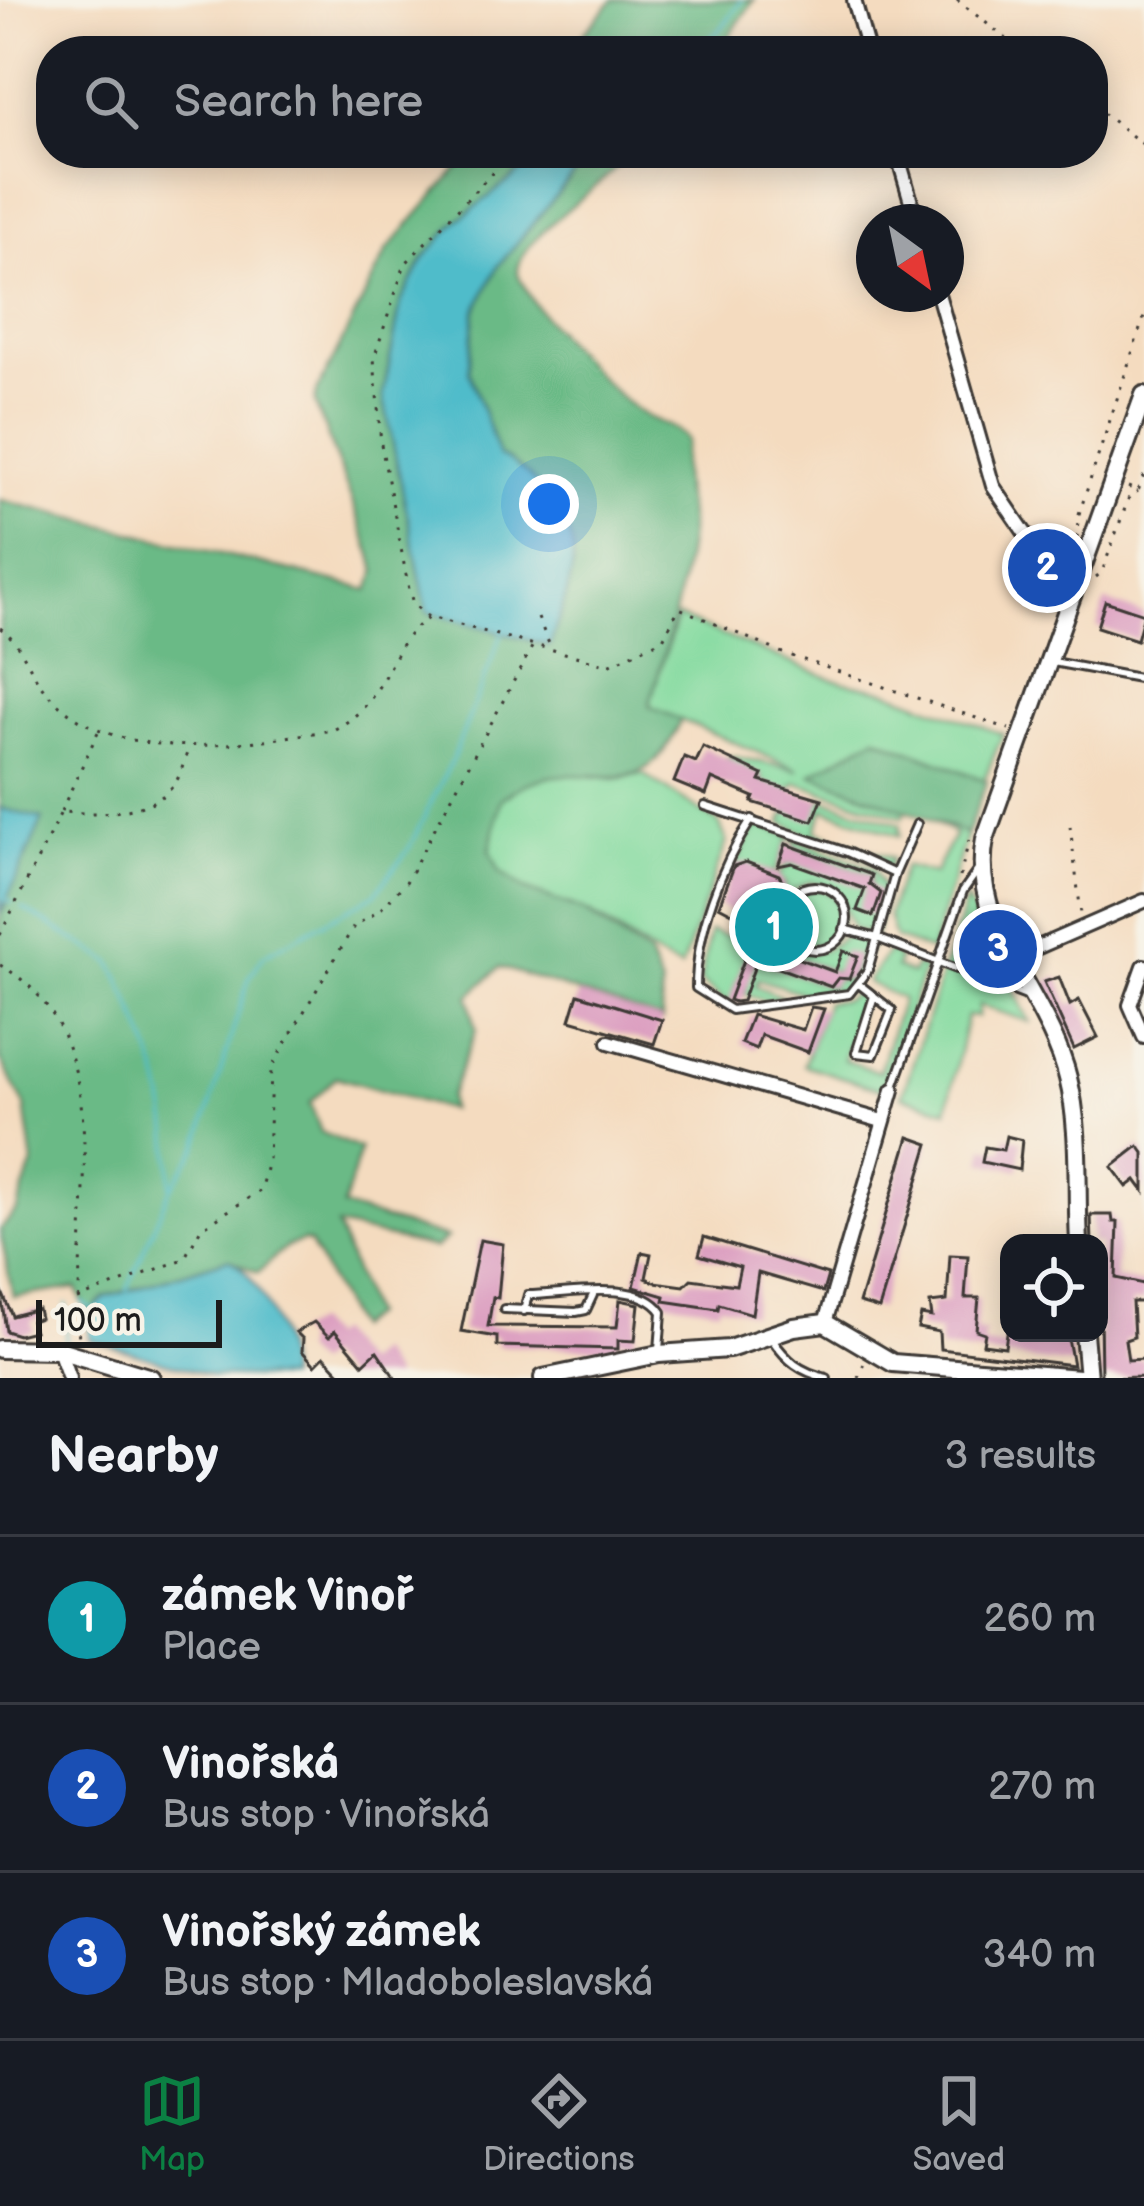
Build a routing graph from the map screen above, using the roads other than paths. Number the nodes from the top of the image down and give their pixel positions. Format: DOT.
graph roads {
  1 [pos="854,0"];
  2 [pos="864,36"];
  3 [pos="902,168"];
  4 [pos="912,204"];
  5 [pos="943,312"];
  6 [pos="1144,395"];
  7 [pos="1085,577"];
  8 [pos="1048,662"];
  9 [pos="1144,679"];
  10 [pos="705,806"];
  11 [pos="752,819"];
  12 [pos="917,824"];
  13 [pos="981,867"];
  14 [pos="895,874"];
  15 [pos="1144,901"];
  16 [pos="844,929"];
  17 [pos="877,938"];
  18 [pos="1013,958"];
  19 [pos="940,961"];
  20 [pos="1144,966"];
  21 [pos="860,985"];
  22 [pos="874,996"];
  23 [pos="1033,998"];
  24 [pos="1144,1036"];
  25 [pos="609,1042"];
  26 [pos="893,1090"];
  27 [pos="882,1121"];
  28 [pos="1078,1234"];
  29 [pos="592,1295"];
  30 [pos="504,1309"];
  31 [pos="524,1311"];
  32 [pos="825,1324"];
  33 [pos="771,1338"];
  34 [pos="1084,1342"];
  35 [pos="0,1348"];
  36 [pos="59,1350"];
  37 [pos="659,1354"];
  38 [pos="987,1373"];
  39 [pos="69,1378"];
  40 [pos="151,1378"];
  41 [pos="543,1378"];
  42 [pos="827,1378"];
  43 [pos="1084,1378"];
  1 -- 2 [label="street"];
  3 -- 4 [label="street"];
  5 -- 7 [label="street"];
  6 -- 7 [label="main road"];
  7 -- 8 [label="main road"];
  8 -- 9 [label="lane"];
  8 -- 13 [label="main road"];
  10 -- 11 [label="lane"];
  11 -- 14 [label="lane"];
  11 -- 21 [label="lane"];
  12 -- 14 [label="lane"];
  13 -- 18 [label="main road"];
  13 -- 19 [label="lane"];
  14 -- 17 [label="lane"];
  15 -- 18 [label="street"];
  16 -- 16 [label="lane"];
  16 -- 17 [label="lane"];
  17 -- 19 [label="lane"];
  17 -- 21 [label="lane"];
  18 -- 23 [label="main road"];
  19 -- 23 [label="lane"];
  19 -- 26 [label="lane"];
  20 -- 24 [label="street"];
  21 -- 22 [label="lane"];
  22 -- 22 [label="lane"];
  23 -- 28 [label="main road"];
  25 -- 27 [label="street"];
  26 -- 27 [label="street"];
  27 -- 32 [label="street"];
  29 -- 31 [label="lane"];
  29 -- 31 [label="lane"];
  29 -- 37 [label="lane"];
  30 -- 31 [label="lane"];
  32 -- 33 [label="main road"];
  32 -- 38 [label="main road"];
  33 -- 37 [label="main road"];
  33 -- 42 [label="lane"];
  34 -- 43 [label="main road"];
  35 -- 36 [label="main road"];
  36 -- 39 [label="street"];
  36 -- 40 [label="main road"];
  37 -- 41 [label="main road"];
  38 -- 43 [label="main road"];
}
